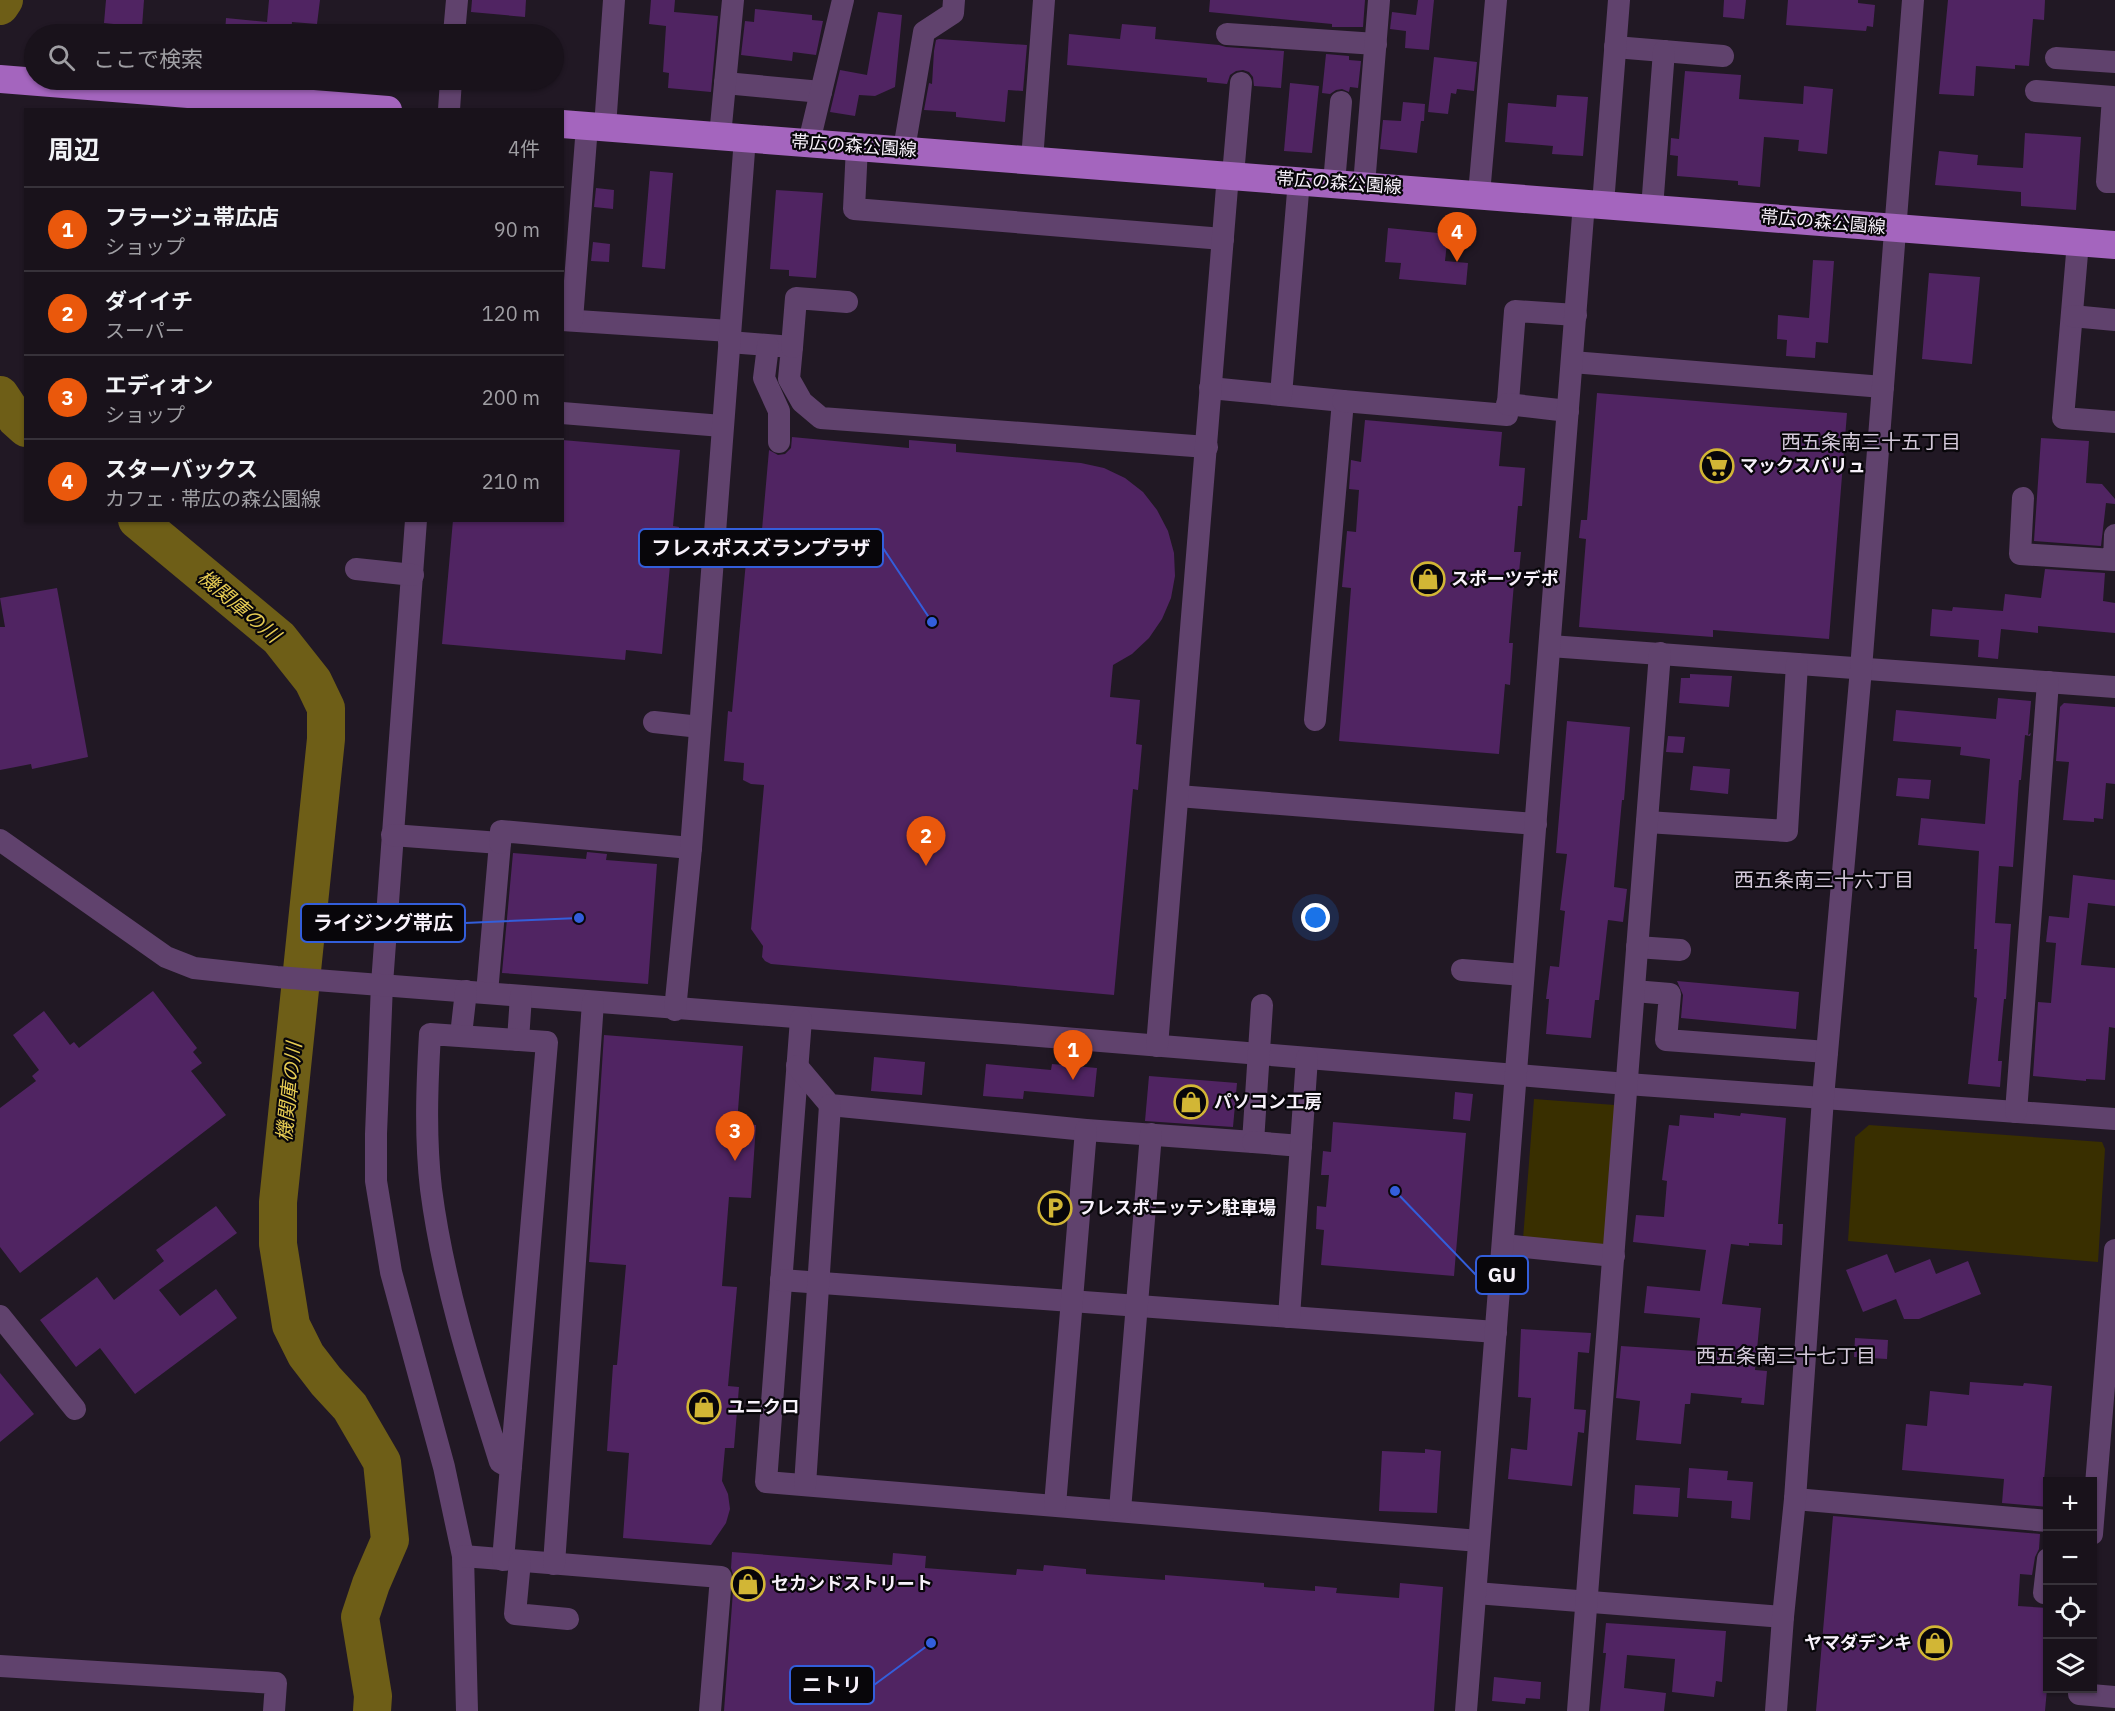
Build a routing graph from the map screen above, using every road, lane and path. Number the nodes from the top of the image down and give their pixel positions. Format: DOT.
graph roads {
  1 [pos="457,0"];
  2 [pos="614,0"];
  3 [pos="733,0"];
  4 [pos="843,0"];
  5 [pos="954,0"];
  6 [pos="1044,0"];
  7 [pos="1379,0"];
  8 [pos="1496,0"];
  9 [pos="1619,0"];
  10 [pos="1913,0"];
  11 [pos="455,24"];
  12 [pos="1227,34"];
  13 [pos="1376,44"];
  14 [pos="1615,47"];
  15 [pos="1664,51"];
  16 [pos="1723,56"];
  17 [pos="2056,58"];
  18 [pos="2115,62"];
  19 [pos="2115,68"];
  20 [pos="725,83"];
  21 [pos="1241,83"];
  22 [pos="130,90"];
  23 [pos="450,90"];
  24 [pos="2036,91"];
  25 [pos="821,92"];
  26 [pos="2113,97"];
  27 [pos="1341,102"];
  28 [pos="332,107"];
  29 [pos="351,108"];
  30 [pos="449,108"];
  31 [pos="585,126"];
  32 [pos="733,137"];
  33 [pos="809,142"];
  34 [pos="857,146"];
  35 [pos="904,150"];
  36 [pos="1032,160"];
  37 [pos="1231,175"];
  38 [pos="1299,180"];
  39 [pos="2115,182"];
  40 [pos="1334,183"];
  41 [pos="1364,185"];
  42 [pos="1479,194"];
  43 [pos="1593,203"];
  44 [pos="1652,208"];
  45 [pos="1895,228"];
  46 [pos="1223,238"];
  47 [pos="2078,242"];
  48 [pos="2115,245"];
  49 [pos="848,302"];
  50 [pos="1576,315"];
  51 [pos="2072,316"];
  52 [pos="567,320"];
  53 [pos="2115,320"];
  54 [pos="729,337"];
  55 [pos="768,346"];
  56 [pos="792,347"];
  57 [pos="1572,362"];
  58 [pos="1882,387"];
  59 [pos="1210,388"];
  60 [pos="1281,395"];
  61 [pos="1343,401"];
  62 [pos="1507,404"];
  63 [pos="1568,411"];
  64 [pos="564,413"];
  65 [pos="2115,423"];
  66 [pos="722,426"];
  67 [pos="779,442"];
  68 [pos="1207,447"];
  69 [pos="2023,498"];
  70 [pos="416,522"];
  71 [pos="2115,535"];
  72 [pos="356,569"];
  73 [pos="412,575"];
  74 [pos="1550,646"];
  75 [pos="1660,653"];
  76 [pos="1797,664"];
  77 [pos="1861,669"];
  78 [pos="2048,682"];
  79 [pos="2115,687"];
  80 [pos="1315,720"];
  81 [pos="654,722"];
  82 [pos="700,727"];
  83 [pos="1178,796"];
  84 [pos="1647,822"];
  85 [pos="1536,824"];
  86 [pos="393,835"];
  87 [pos="0,840"];
  88 [pos="500,843"];
  89 [pos="691,848"];
  90 [pos="1637,947"];
  91 [pos="1680,950"];
  92 [pos="1462,970"];
  93 [pos="1523,975"];
  94 [pos="382,984"];
  95 [pos="1634,991"];
  96 [pos="476,992"];
  97 [pos="521,996"];
  98 [pos="593,1002"];
  99 [pos="1262,1005"];
  100 [pos="675,1010"];
  101 [pos="801,1019"];
  102 [pos="461,1035"];
  103 [pos="518,1040"];
  104 [pos="1157,1046"];
  105 [pos="1827,1052"];
  106 [pos="1260,1055"];
  107 [pos="1307,1058"];
  108 [pos="797,1066"];
  109 [pos="1515,1074"];
  110 [pos="1627,1084"];
  111 [pos="1823,1098"];
  112 [pos="830,1105"];
  113 [pos="2016,1112"];
  114 [pos="2115,1119"];
  115 [pos="1086,1130"];
  116 [pos="1151,1134"];
  117 [pos="1253,1142"];
  118 [pos="1301,1146"];
  119 [pos="1504,1245"];
  120 [pos="2115,1250"];
  121 [pos="1614,1256"];
  122 [pos="781,1280"];
  123 [pos="820,1283"];
  124 [pos="1072,1302"];
  125 [pos="1137,1306"];
  126 [pos="0,1316"];
  127 [pos="1289,1317"];
  128 [pos="1496,1332"];
  129 [pos="75,1409"];
  130 [pos="2109,1411"];
  131 [pos="511,1468"];
  132 [pos="805,1485"];
  133 [pos="2097,1496"];
  134 [pos="1795,1499"];
  135 [pos="1055,1505"];
  136 [pos="1120,1510"];
  137 [pos="2043,1521"];
  138 [pos="1479,1541"];
  139 [pos="464,1556"];
  140 [pos="512,1560"];
  141 [pos="554,1564"];
  142 [pos="1476,1593"];
  143 [pos="1586,1602"];
  144 [pos="1783,1617"];
  145 [pos="568,1619"];
  146 [pos="0,1666"];
  147 [pos="2115,1697"];
  148 [pos="2079,1698"];
  149 [pos="274,1711"];
  150 [pos="467,1711"];
  151 [pos="710,1711"];
  152 [pos="1466,1711"];
  153 [pos="1578,1711"];
  154 [pos="1776,1711"];
  1 -- 11 [label="street"];
  2 -- 31 [label="street"];
  3 -- 20 [label="street"];
  4 -- 25 [label="street"];
  5 -- 35 [label="street"];
  6 -- 36 [label="street"];
  7 -- 13 [label="street"];
  8 -- 42 [label="street"];
  9 -- 14 [label="street"];
  10 -- 45 [label="street"];
  12 -- 13 [label="street"];
  13 -- 41 [label="street"];
  14 -- 15 [label="street"];
  14 -- 43 [label="street"];
  15 -- 16 [label="street"];
  15 -- 44 [label="street"];
  17 -- 18 [label="street"];
  19 -- 26 [label="street"];
  20 -- 25 [label="street"];
  20 -- 32 [label="street"];
  21 -- 37 [label="street"];
  22 -- 28 [label="main road"];
  23 -- 30 [label="street"];
  24 -- 26 [label="street"];
  25 -- 33 [label="street"];
  26 -- 39 [label="street"];
  27 -- 40 [label="street"];
  28 -- 29 [label="main road"];
  31 -- 32 [label="main road, 帯広の森公園線"];
  31 -- 52 [label="street"];
  32 -- 33 [label="main road, 帯広の森公園線"];
  32 -- 54 [label="street"];
  33 -- 34 [label="main road, 帯広の森公園線"];
  34 -- 35 [label="main road, 帯広の森公園線"];
  34 -- 46 [label="street"];
  35 -- 36 [label="main road, 帯広の森公園線"];
  36 -- 37 [label="main road, 帯広の森公園線"];
  37 -- 38 [label="main road, 帯広の森公園線"];
  37 -- 46 [label="street"];
  38 -- 40 [label="main road, 帯広の森公園線"];
  38 -- 60 [label="street"];
  40 -- 41 [label="main road, 帯広の森公園線"];
  41 -- 42 [label="main road, 帯広の森公園線"];
  42 -- 43 [label="main road, 帯広の森公園線"];
  43 -- 44 [label="main road, 帯広の森公園線"];
  43 -- 50 [label="street"];
  44 -- 45 [label="main road, 帯広の森公園線"];
  45 -- 47 [label="main road, 帯広の森公園線"];
  45 -- 58 [label="street"];
  46 -- 59 [label="street"];
  47 -- 48 [label="main road, 帯広の森公園線"];
  47 -- 51 [label="street"];
  49 -- 56 [label="street"];
  50 -- 57 [label="street"];
  50 -- 62 [label="street"];
  51 -- 53 [label="street"];
  51 -- 65 [label="street"];
  52 -- 54 [label="street"];
  54 -- 55 [label="street"];
  54 -- 66 [label="street"];
  55 -- 56 [label="street"];
  55 -- 67 [label="street"];
  56 -- 68 [label="street"];
  57 -- 58 [label="street"];
  57 -- 63 [label="street"];
  58 -- 77 [label="street"];
  59 -- 60 [label="street"];
  59 -- 68 [label="street"];
  60 -- 61 [label="street"];
  61 -- 62 [label="street"];
  61 -- 80 [label="street"];
  62 -- 63 [label="street"];
  63 -- 74 [label="street"];
  64 -- 66 [label="street"];
  66 -- 82 [label="street"];
  68 -- 83 [label="street"];
  69 -- 71 [label="street"];
  70 -- 73 [label="street"];
  72 -- 73 [label="street"];
  73 -- 86 [label="street"];
  74 -- 75 [label="street"];
  74 -- 85 [label="street"];
  75 -- 76 [label="street"];
  75 -- 84 [label="street"];
  76 -- 77 [label="street"];
  76 -- 84 [label="street"];
  77 -- 78 [label="street"];
  77 -- 105 [label="street"];
  78 -- 79 [label="street"];
  78 -- 113 [label="street"];
  81 -- 82 [label="street"];
  82 -- 89 [label="street"];
  83 -- 85 [label="street"];
  83 -- 104 [label="street"];
  84 -- 90 [label="street"];
  85 -- 93 [label="street"];
  86 -- 88 [label="street"];
  86 -- 94 [label="street"];
  87 -- 94 [label="street"];
  88 -- 89 [label="street"];
  88 -- 96 [label="street"];
  89 -- 100 [label="street"];
  90 -- 91 [label="street"];
  90 -- 95 [label="street"];
  92 -- 93 [label="street"];
  93 -- 109 [label="street"];
  94 -- 96 [label="street"];
  94 -- 139 [label="street"];
  95 -- 105 [label="street"];
  95 -- 110 [label="street"];
  96 -- 97 [label="street"];
  96 -- 102 [label="street"];
  97 -- 98 [label="street"];
  97 -- 103 [label="street"];
  98 -- 100 [label="street"];
  98 -- 141 [label="street"];
  99 -- 106 [label="street"];
  100 -- 101 [label="street"];
  101 -- 104 [label="street"];
  101 -- 108 [label="street"];
  102 -- 103 [label="street"];
  102 -- 131 [label="street"];
  103 -- 131 [label="street"];
  104 -- 106 [label="street"];
  105 -- 111 [label="street"];
  106 -- 107 [label="street"];
  106 -- 117 [label="street"];
  107 -- 109 [label="street"];
  107 -- 118 [label="street"];
  108 -- 112 [label="street"];
  108 -- 122 [label="street"];
  109 -- 110 [label="street"];
  109 -- 119 [label="street"];
  110 -- 111 [label="street"];
  110 -- 121 [label="street"];
  111 -- 113 [label="street"];
  111 -- 134 [label="street"];
  112 -- 115 [label="street"];
  112 -- 123 [label="street"];
  113 -- 114 [label="street"];
  115 -- 116 [label="street"];
  115 -- 124 [label="street"];
  116 -- 117 [label="street"];
  116 -- 125 [label="street"];
  117 -- 118 [label="street"];
  118 -- 127 [label="street"];
  119 -- 121 [label="street"];
  119 -- 128 [label="street"];
  120 -- 130 [label="street"];
  121 -- 143 [label="street"];
  122 -- 123 [label="street"];
  122 -- 132 [label="street"];
  123 -- 124 [label="street"];
  123 -- 132 [label="street"];
  124 -- 125 [label="street"];
  124 -- 135 [label="street"];
  125 -- 127 [label="street"];
  125 -- 136 [label="street"];
  126 -- 129 [label="street"];
  127 -- 128 [label="street"];
  128 -- 138 [label="street"];
  130 -- 133 [label="street"];
  131 -- 140 [label="street"];
  132 -- 135 [label="street"];
  134 -- 137 [label="street"];
  134 -- 144 [label="street"];
  135 -- 136 [label="street"];
  136 -- 138 [label="street"];
  138 -- 142 [label="street"];
  139 -- 140 [label="street"];
  139 -- 150 [label="street"];
  140 -- 141 [label="street"];
  140 -- 145 [label="street"];
  141 -- 151 [label="street"];
  142 -- 143 [label="street"];
  142 -- 152 [label="street"];
  143 -- 144 [label="street"];
  143 -- 153 [label="street"];
  144 -- 154 [label="street"];
  146 -- 149 [label="street"];
  147 -- 148 [label="street"];
}
